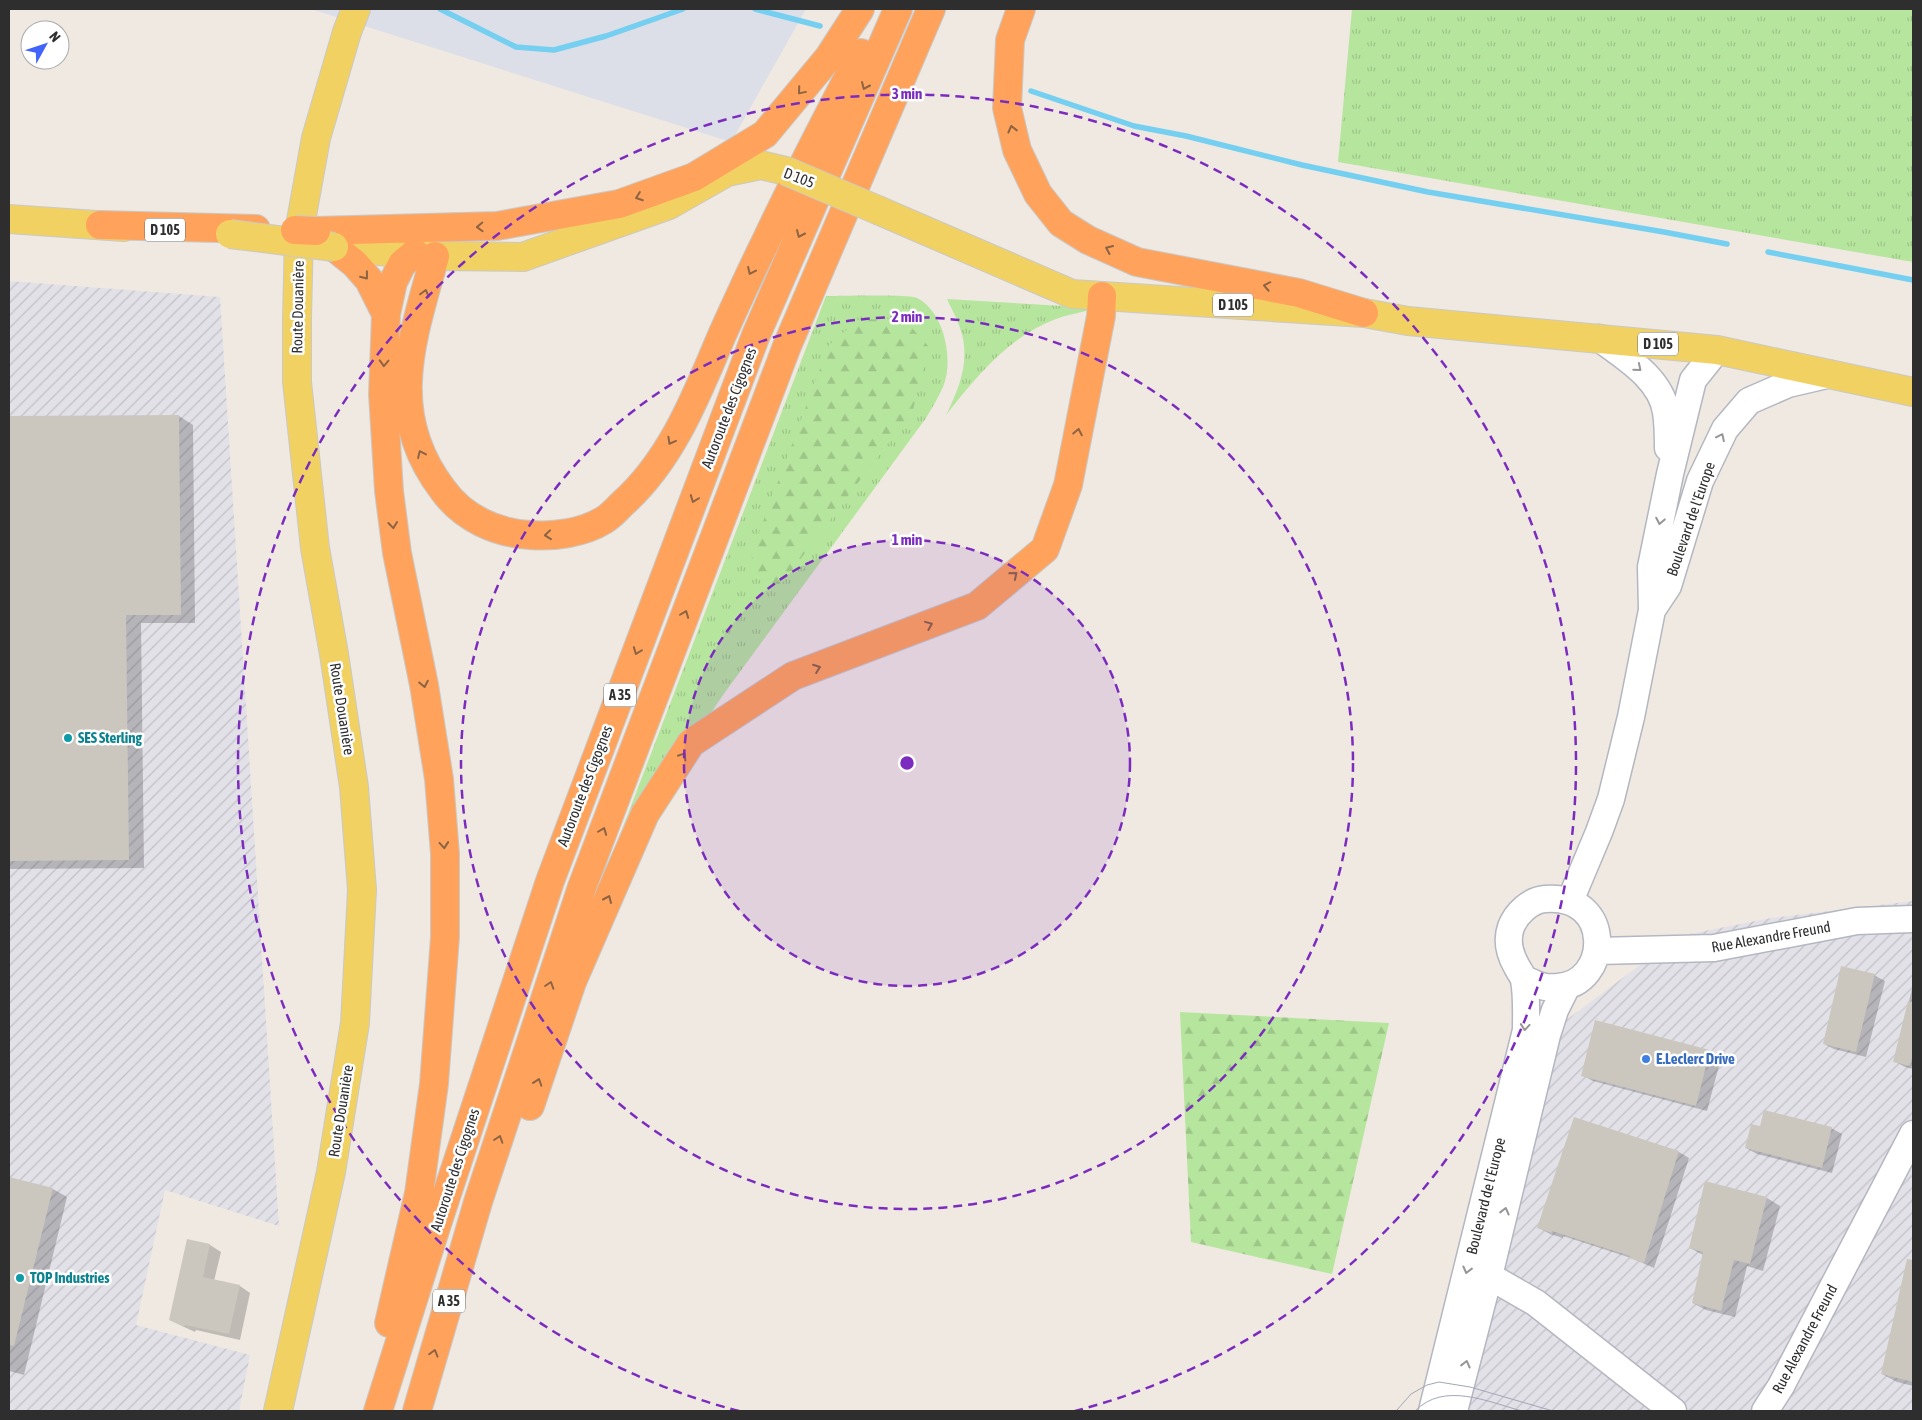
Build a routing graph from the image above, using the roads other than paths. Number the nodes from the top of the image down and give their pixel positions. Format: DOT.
graph roads {
  1 [pos="356,9"];
  2 [pos="860,9"];
  3 [pos="883,9"];
  4 [pos="898,9"];
  5 [pos="931,9"];
  6 [pos="1021,9"];
  7 [pos="9,219"];
  8 [pos="100,225"];
  9 [pos="325,239"];
  10 [pos="425,255"];
  11 [pos="1102,296"];
  12 [pos="1364,313"];
  13 [pos="386,314"];
  14 [pos="1599,338"];
  15 [pos="1717,350"];
  16 [pos="1831,374"];
  17 [pos="1913,392"];
  18 [pos="1670,474"];
  19 [pos="1652,610"];
  20 [pos="1570,901"];
  21 [pos="1913,919"];
  22 [pos="1598,951"];
  23 [pos="1524,979"];
  24 [pos="1566,986"];
  25 [pos="1913,1134"];
  26 [pos="478,1202"];
  27 [pos="1489,1276"];
  28 [pos="380,1404"];
  29 [pos="278,1411"];
  30 [pos="417,1411"];
  31 [pos="1432,1411"];
  32 [pos="1454,1411"];
  33 [pos="1673,1411"];
  34 [pos="1765,1411"];
  1 -- 29 [label="main road, Route Douanière"];
  2 -- 9 [label="highway, one-way"];
  3 -- 10 [label="highway, one-way"];
  4 -- 28 [label="highway, Autoroute des Cigognes / A 35, one-way"];
  26 -- 5 [label="highway, A 35, one-way"];
  12 -- 6 [label="highway, one-way"];
  7 -- 8 [label="main road, D 105"];
  8 -- 9 [label="main road, D 105, bridge"];
  8 -- 9 [label="highway, bridge"];
  9 -- 10 [label="main road, D 105"];
  9 -- 13 [label="highway, one-way"];
  10 -- 11 [label="main road, D 105 / D 105, bridge"];
  10 -- 13 [label="highway"];
  11 -- 12 [label="main road, D 105"];
  26 -- 11 [label="highway, one-way"];
  12 -- 14 [label="main road, D 105"];
  13 -- 28 [label="highway, one-way"];
  14 -- 15 [label="main road, D 105"];
  14 -- 18 [label="street, Boulevard de l'Europe, one-way"];
  15 -- 16 [label="main road, D 105"];
  15 -- 18 [label="street, Boulevard de l'Europe"];
  16 -- 17 [label="main road, D 105"];
  19 -- 16 [label="street, Boulevard de l'Europe, one-way"];
  18 -- 19 [label="street, Boulevard de l'Europe, one-way"];
  19 -- 20 [label="street, Boulevard de l'Europe"];
  20 -- 22 [label="street"];
  20 -- 23 [label="street"];
  21 -- 22 [label="street, Rue Alexandre Freund"];
  22 -- 24 [label="street"];
  23 -- 24 [label="street"];
  23 -- 31 [label="street, Boulevard de l'Europe, one-way"];
  27 -- 24 [label="street, Boulevard de l'Europe, one-way"];
  25 -- 34 [label="street, Rue Alexandre Freund"];
  30 -- 26 [label="highway, A 35, one-way"];
  32 -- 27 [label="street, Boulevard de l'Europe, one-way"];
  27 -- 33 [label="street"];
}
